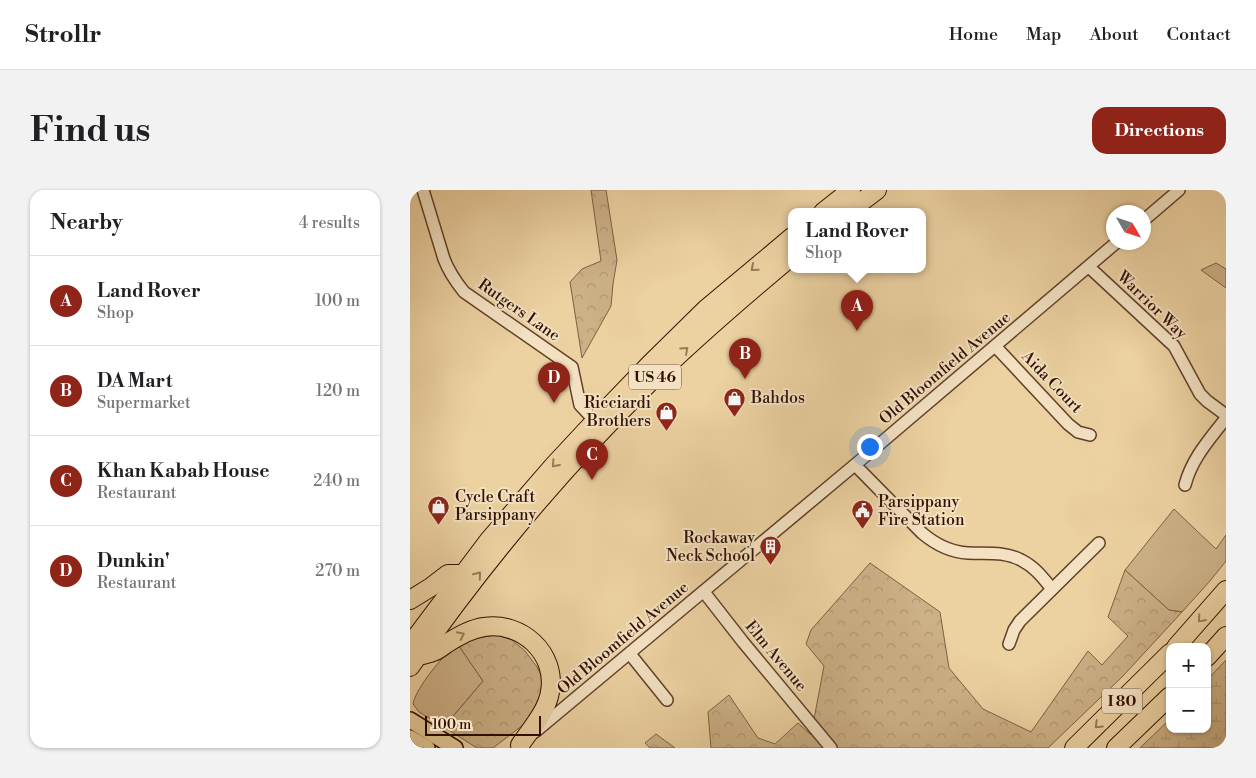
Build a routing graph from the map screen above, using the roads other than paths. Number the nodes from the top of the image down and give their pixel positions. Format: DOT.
graph roads {
  1 [pos="423,190"];
  2 [pos="851,190"];
  3 [pos="877,190"];
  4 [pos="1179,190"];
  5 [pos="828,208"];
  6 [pos="853,208"];
  7 [pos="1151,214"];
  8 [pos="788,240"];
  9 [pos="1108,250"];
  10 [pos="788,259"];
  11 [pos="1089,267"];
  12 [pos="995,346"];
  13 [pos="1226,416"];
  14 [pos="594,421"];
  15 [pos="1090,435"];
  16 [pos="855,465"];
  17 [pos="1185,485"];
  18 [pos="1099,543"];
  19 [pos="463,574"];
  20 [pos="1052,589"];
  21 [pos="1226,590"];
  22 [pos="704,592"];
  23 [pos="410,600"];
  24 [pos="1226,636"];
  25 [pos="1180,643"];
  26 [pos="1009,644"];
  27 [pos="1211,653"];
  28 [pos="630,654"];
  29 [pos="413,656"];
  30 [pos="1166,657"];
  31 [pos="667,700"];
  32 [pos="1166,700"];
  33 [pos="410,720"];
  34 [pos="410,738"];
  35 [pos="827,745"];
  36 [pos="518,746"];
  37 [pos="427,748"];
  38 [pos="455,748"];
  39 [pos="1074,748"];
  40 [pos="1116,748"];
  1 -- 14 [label="street, Rutgers Lane"];
  2 -- 5 [label="highway"];
  3 -- 6 [label="highway"];
  4 -- 7 [label="street"];
  8 -- 14 [label="highway, US 46, one-way"];
  9 -- 11 [label="street, Old Bloomfield Avenue"];
  29 -- 10 [label="highway, US 46, one-way"];
  11 -- 12 [label="street, Old Bloomfield Avenue"];
  11 -- 13 [label="street, Warrior Way"];
  12 -- 15 [label="street, Aida Court"];
  12 -- 16 [label="street, Old Bloomfield Avenue"];
  13 -- 17 [label="street"];
  14 -- 19 [label="highway, US 46, one-way"];
  16 -- 20 [label="street"];
  16 -- 22 [label="street, Old Bloomfield Avenue"];
  18 -- 20 [label="street"];
  19 -- 23 [label="highway"];
  19 -- 29 [label="highway, US 46"];
  20 -- 26 [label="street"];
  21 -- 25 [label="highway, one-way"];
  22 -- 28 [label="street, Old Bloomfield Avenue"];
  22 -- 35 [label="street, Elm Avenue"];
  24 -- 27 [label="highway"];
  28 -- 31 [label="street"];
  28 -- 36 [label="street, Old Bloomfield Avenue"];
  29 -- 36 [label="highway, one-way"];
  30 -- 39 [label="highway, I 80, one-way"];
  32 -- 40 [label="highway, I 80"];
  33 -- 38 [label="main road"];
  34 -- 37 [label="main road"];
}
